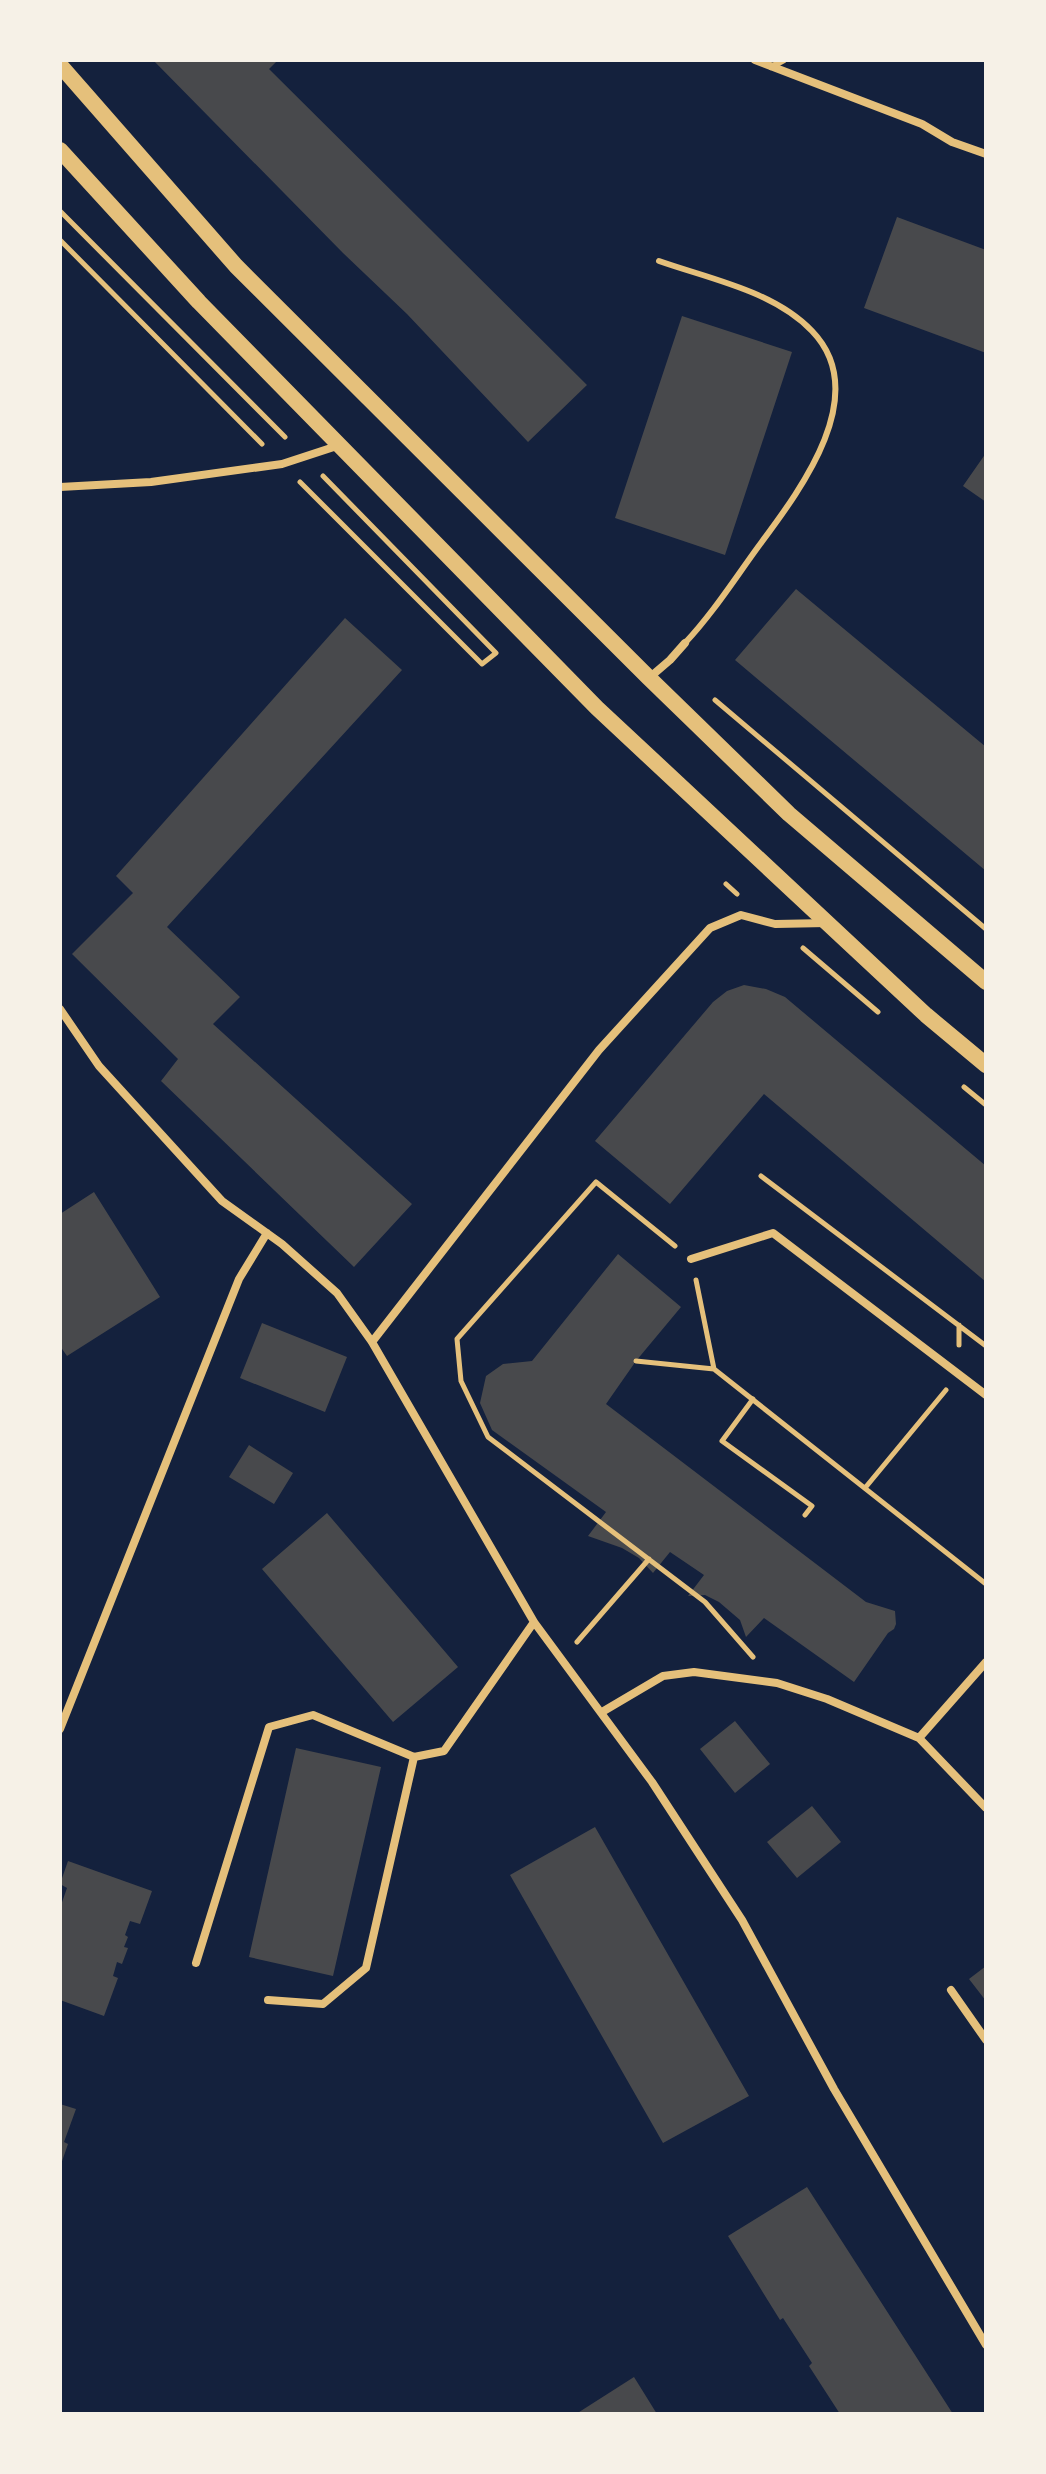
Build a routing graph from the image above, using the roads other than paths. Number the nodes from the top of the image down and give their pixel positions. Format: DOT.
graph roads {
  1 [pos="755,60"];
  2 [pos="784,60"];
  3 [pos="60,65"];
  4 [pos="771,67"];
  5 [pos="60,150"];
  6 [pos="986,154"];
  7 [pos="659,261"];
  8 [pos="341,445"];
  9 [pos="60,487"];
  10 [pos="685,643"];
  11 [pos="649,678"];
  12 [pos="828,923"];
  13 [pos="986,982"];
  14 [pos="60,1009"];
  15 [pos="986,1065"];
  16 [pos="267,1233"];
  17 [pos="691,1259"];
  18 [pos="372,1342"];
  19 [pos="986,1395"];
  20 [pos="534,1622"];
  21 [pos="986,1662"];
  22 [pos="602,1712"];
  23 [pos="60,1729"];
  24 [pos="919,1738"];
  25 [pos="414,1757"];
  26 [pos="986,1808"];
  27 [pos="196,1963"];
  28 [pos="951,1990"];
  29 [pos="268,2000"];
  30 [pos="986,2040"];
  31 [pos="986,2345"];
  1 -- 4 [label="street"];
  2 -- 4 [label="lane"];
  3 -- 11 [label="main road"];
  4 -- 6 [label="street"];
  5 -- 8 [label="main road"];
  7 -- 10 [label="lane"];
  8 -- 9 [label="street"];
  8 -- 12 [label="main road"];
  10 -- 11 [label="street"];
  11 -- 13 [label="main road"];
  12 -- 15 [label="main road"];
  12 -- 18 [label="street"];
  14 -- 16 [label="street"];
  16 -- 18 [label="street"];
  16 -- 23 [label="street"];
  17 -- 19 [label="street"];
  18 -- 20 [label="street"];
  20 -- 22 [label="street"];
  20 -- 25 [label="street"];
  21 -- 24 [label="street"];
  22 -- 24 [label="street"];
  22 -- 31 [label="street"];
  24 -- 26 [label="street"];
  25 -- 27 [label="street"];
  25 -- 29 [label="street"];
  28 -- 30 [label="street"];
}
